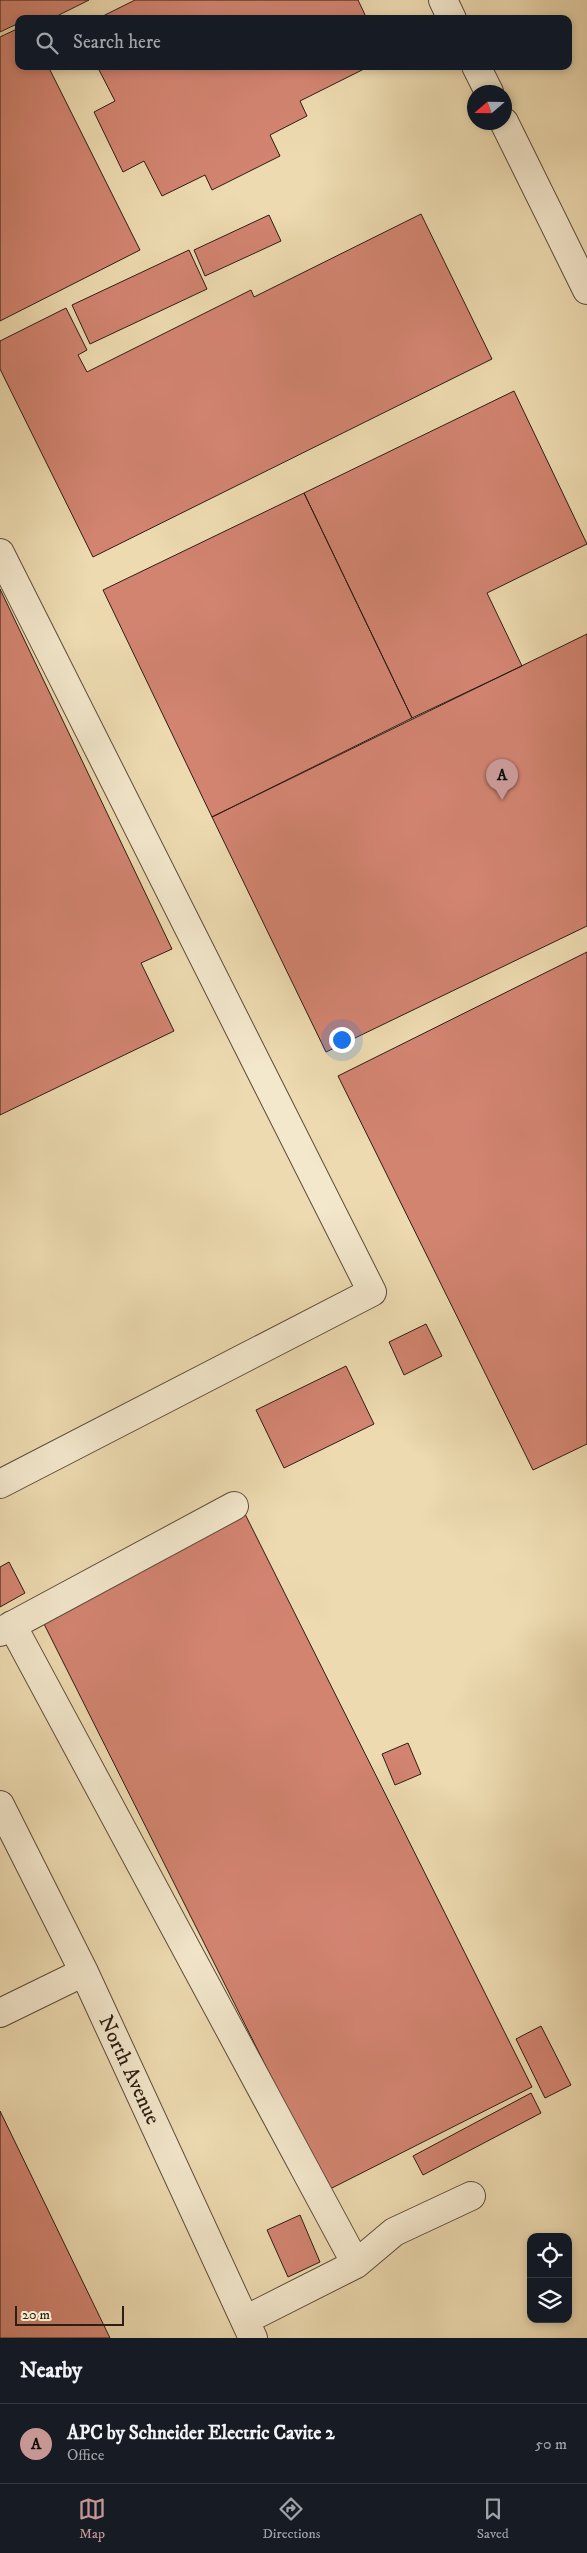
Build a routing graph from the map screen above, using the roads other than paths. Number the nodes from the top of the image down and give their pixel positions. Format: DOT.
graph roads {
  1 [pos="443,0"];
  2 [pos="450,15"];
  3 [pos="478,70"];
  4 [pos="486,85"];
  5 [pos="508,130"];
  6 [pos="587,290"];
  7 [pos="0,553"];
  8 [pos="0,1484"];
  9 [pos="234,1506"];
  10 [pos="6,1629"];
  11 [pos="0,1805"];
  12 [pos="84,1972"];
  13 [pos="0,2013"];
  14 [pos="471,2196"];
  15 [pos="356,2264"];
  16 [pos="249,2329"];
  1 -- 2 [label="street"];
  3 -- 4 [label="street"];
  5 -- 6 [label="street"];
  7 -- 8 [label="street"];
  9 -- 10 [label="street"];
  10 -- 15 [label="street"];
  11 -- 12 [label="street, North Avenue"];
  12 -- 13 [label="street"];
  12 -- 16 [label="street, North Avenue"];
  14 -- 15 [label="street"];
  15 -- 16 [label="street"];
}
